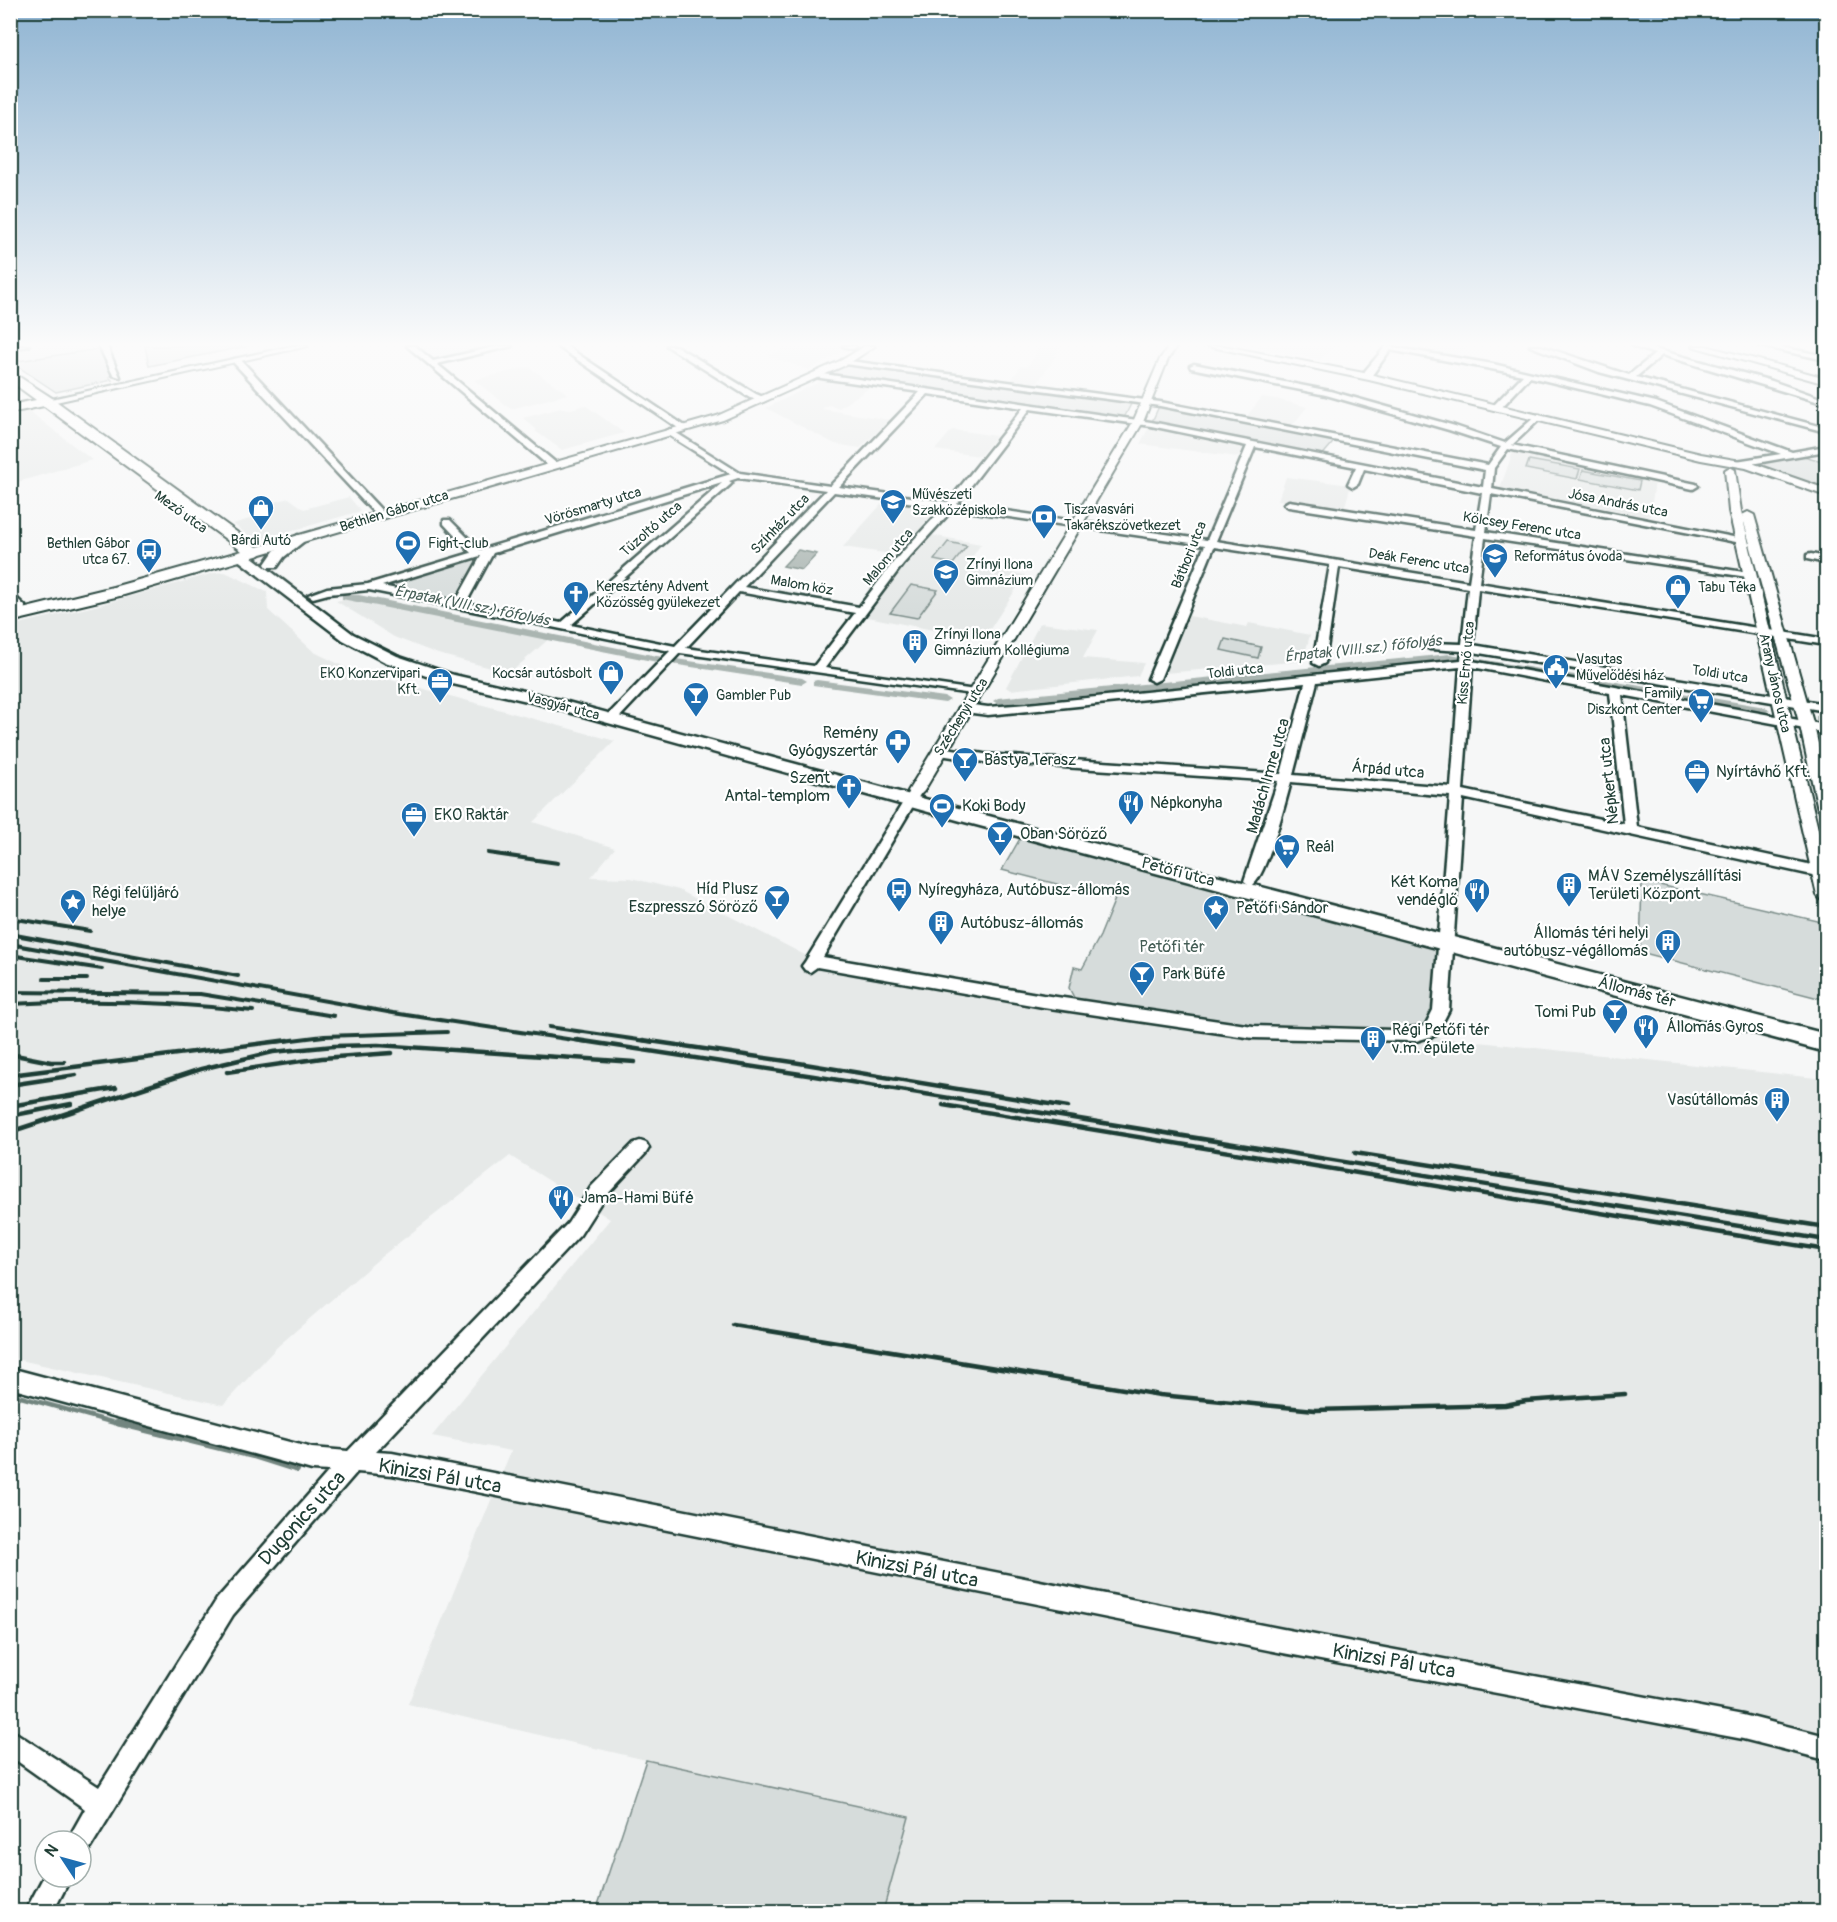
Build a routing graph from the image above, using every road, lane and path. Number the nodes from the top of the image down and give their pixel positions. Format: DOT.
graph roads {
  1 [pos="84,436"];
  2 [pos="86,436"];
  3 [pos="307,436"];
  4 [pos="518,436"];
  5 [pos="657,436"];
  6 [pos="675,436"];
  7 [pos="884,436"];
  8 [pos="1005,436"];
  9 [pos="1130,436"];
  10 [pos="1212,436"];
  11 [pos="1322,436"];
  12 [pos="1475,436"];
  13 [pos="1517,436"];
  14 [pos="1614,436"];
  15 [pos="1741,436"];
  16 [pos="1252,443"];
  17 [pos="1506,446"];
  18 [pos="1827,449"];
  19 [pos="1790,454"];
  20 [pos="1770,457"];
  21 [pos="553,465"];
  22 [pos="1361,465"];
  23 [pos="1733,466"];
  24 [pos="1490,468"];
  25 [pos="1749,473"];
  26 [pos="735,477"];
  27 [pos="1353,484"];
  28 [pos="1693,486"];
  29 [pos="834,489"];
  30 [pos="1487,492"];
  31 [pos="1827,493"];
  32 [pos="1289,504"];
  33 [pos="950,506"];
  34 [pos="381,515"];
  35 [pos="447,522"];
  36 [pos="1077,524"];
  37 [pos="1480,533"];
  38 [pos="298,539"];
  39 [pos="221,541"];
  40 [pos="1743,542"];
  41 [pos="1210,543"];
  42 [pos="483,553"];
  43 [pos="1811,557"];
  44 [pos="256,560"];
  45 [pos="1827,560"];
  46 [pos="1335,563"];
  47 [pos="203,567"];
  48 [pos="1750,576"];
  49 [pos="1474,585"];
  50 [pos="369,587"];
  51 [pos="738,589"];
  52 [pos="10,595"];
  53 [pos="313,595"];
  54 [pos="460,604"];
  55 [pos="861,611"];
  56 [pos="15,616"];
  57 [pos="563,626"];
  58 [pos="1764,633"];
  59 [pos="1780,635"];
  60 [pos="1827,642"];
  61 [pos="1430,645"];
  62 [pos="1468,656"];
  63 [pos="672,657"];
  64 [pos="1319,663"];
  65 [pos="817,670"];
  66 [pos="1154,679"];
  67 [pos="1311,679"];
  68 [pos="1616,692"];
  69 [pos="975,693"];
  70 [pos="1778,699"];
  71 [pos="1800,703"];
  72 [pos="965,708"];
  73 [pos="1827,708"];
  74 [pos="614,716"];
  75 [pos="1784,722"];
  76 [pos="1807,726"];
  77 [pos="1827,729"];
  78 [pos="940,751"];
  79 [pos="1286,778"];
  80 [pos="1456,792"];
  81 [pos="913,796"];
  82 [pos="1827,809"];
  83 [pos="1631,832"];
  84 [pos="1824,873"];
  85 [pos="1251,881"];
  86 [pos="1827,895"];
  87 [pos="1447,935"];
  88 [pos="1827,1028"];
  89 [pos="1827,1043"];
  90 [pos="639,1148"];
  91 [pos="10,1378"];
  92 [pos="353,1461"];
  93 [pos="10,1741"];
  94 [pos="1827,1749"];
  95 [pos="102,1805"];
  96 [pos="87,1829"];
  97 [pos="51,1889"];
  98 [pos="38,1911"];
  1 -- 39 [label="main road, Mező utca"];
  2 -- 44 [label="main road, Mező utca"];
  3 -- 34 [label="street"];
  4 -- 21 [label="street"];
  5 -- 21 [label="street, Bethlen Gábor utca"];
  6 -- 26 [label="street"];
  7 -- 29 [label="street, Színház utca"];
  8 -- 33 [label="street, Malom utca"];
  9 -- 36 [label="street, Széchenyi utca"];
  10 -- 16 [label="street, Jósa András utca"];
  11 -- 24 [label="street"];
  12 -- 17 [label="street"];
  13 -- 17 [label="street, Kiss Ernő utca"];
  14 -- 23 [label="street"];
  15 -- 19 [label="street"];
  16 -- 22 [label="street, Jósa András utca"];
  16 -- 41 [label="street, Báthori utca"];
  17 -- 24 [label="street, Kiss Ernő utca"];
  17 -- 28 [label="street"];
  18 -- 19 [label="street"];
  19 -- 20 [label="street"];
  20 -- 23 [label="street"];
  20 -- 25 [label="street"];
  21 -- 34 [label="street, Bethlen Gábor utca"];
  22 -- 27 [label="street"];
  22 -- 30 [label="street, Jósa András utca"];
  23 -- 25 [label="street"];
  23 -- 40 [label="street, Arany János utca"];
  24 -- 30 [label="street, Kiss Ernő utca"];
  25 -- 31 [label="street"];
  25 -- 59 [label="street, Arany János utca"];
  26 -- 29 [label="street, Deák Ferenc utca"];
  26 -- 42 [label="street, Vörösmarty utca"];
  26 -- 57 [label="street, Tűzoltó utca"];
  29 -- 33 [label="street, Deák Ferenc utca"];
  29 -- 51 [label="street, Színház utca"];
  30 -- 37 [label="street, Kiss Ernő utca"];
  30 -- 40 [label="street, Jósa András utca"];
  32 -- 37 [label="street, Kölcsey Ferenc utca"];
  33 -- 36 [label="street, Deák Ferenc utca"];
  33 -- 55 [label="street, Malom utca"];
  34 -- 38 [label="street, Bethlen Gábor utca"];
  35 -- 42 [label="street"];
  36 -- 41 [label="street, Deák Ferenc utca"];
  36 -- 69 [label="street, Széchenyi utca"];
  37 -- 48 [label="street, Kölcsey Ferenc utca"];
  37 -- 49 [label="street, Kiss Ernő utca"];
  38 -- 44 [label="street, Bethlen Gábor utca"];
  38 -- 44 [label="main road"];
  39 -- 44 [label="main road, Mező utca"];
  39 -- 47 [label="main road"];
  40 -- 48 [label="street, Arany János utca"];
  41 -- 46 [label="street, Deák Ferenc utca"];
  41 -- 66 [label="street, Báthori utca"];
  42 -- 50 [label="street, Vörösmarty utca"];
  42 -- 54 [label="street"];
  43 -- 45 [label="street"];
  44 -- 47 [label="main road"];
  44 -- 53 [label="main road, Vasgyár utca"];
  44 -- 74 [label="main road, Vasgyár utca"];
  46 -- 49 [label="street, Deák Ferenc utca"];
  46 -- 64 [label="street"];
  47 -- 56 [label="main road"];
  48 -- 58 [label="street, Arany János utca"];
  49 -- 58 [label="street, Deák Ferenc utca"];
  49 -- 62 [label="street, Kiss Ernő utca"];
  50 -- 53 [label="street"];
  50 -- 54 [label="street"];
  51 -- 55 [label="street, Malom köz"];
  51 -- 63 [label="street, Színház utca"];
  52 -- 56 [label="street"];
  53 -- 74 [label="main road, Vasgyár utca"];
  54 -- 57 [label="street"];
  55 -- 65 [label="street, Malom utca"];
  57 -- 63 [label="street"];
  58 -- 59 [label="street, Deák Ferenc utca"];
  58 -- 70 [label="street, Arany János utca"];
  59 -- 60 [label="street, Deák Ferenc utca"];
  59 -- 71 [label="street, Arany János utca"];
  61 -- 62 [label="street, Toldi utca"];
  62 -- 67 [label="street, Toldi utca"];
  62 -- 68 [label="street, Toldi utca"];
  62 -- 70 [label="street, Toldi utca"];
  62 -- 80 [label="street, Kiss Ernő utca"];
  63 -- 65 [label="street"];
  63 -- 74 [label="street, Színház utca"];
  65 -- 69 [label="street"];
  67 -- 72 [label="street, Toldi utca"];
  67 -- 79 [label="street, Madách Imre utca"];
  68 -- 75 [label="street, Toldi utca"];
  68 -- 83 [label="street, Népkert utca"];
  69 -- 72 [label="street, Széchenyi utca"];
  70 -- 71 [label="street, Toldi utca"];
  70 -- 75 [label="street, Arany János utca"];
  71 -- 73 [label="street, Toldi utca"];
  71 -- 76 [label="street, Arany János utca"];
  72 -- 78 [label="street, Széchenyi utca"];
  74 -- 81 [label="main road, Vasgyár utca"];
  75 -- 76 [label="street, Toldi utca"];
  75 -- 84 [label="street, Arany János utca"];
  76 -- 77 [label="street, Toldi utca"];
  76 -- 82 [label="street, Arany János utca"];
  78 -- 79 [label="street, Árpád utca"];
  78 -- 81 [label="street, Széchenyi utca"];
  79 -- 80 [label="street, Árpád utca"];
  79 -- 85 [label="street, Madách Imre utca"];
  80 -- 83 [label="street, Árpád utca"];
  80 -- 87 [label="street, Kiss Ernő utca"];
  81 -- 85 [label="main road, Petőfi utca"];
  81 -- 87 [label="main road, Petőfi utca"];
  81 -- 87 [label="street, Széchenyi utca"];
  83 -- 84 [label="street, Árpád utca"];
  84 -- 86 [label="street, Arany János utca"];
  85 -- 87 [label="main road, Petőfi utca"];
  87 -- 88 [label="main road, Állomás tér"];
  87 -- 89 [label="main road, Állomás tér"];
  90 -- 92 [label="street, Dugonics utca"];
  91 -- 92 [label="street, Kinizsi Pál utca"];
  92 -- 94 [label="street, Kinizsi Pál utca"];
  92 -- 95 [label="street, Dugonics utca"];
  93 -- 95 [label="street"];
  95 -- 96 [label="street, Dugonics utca"];
  97 -- 98 [label="street"];
}
